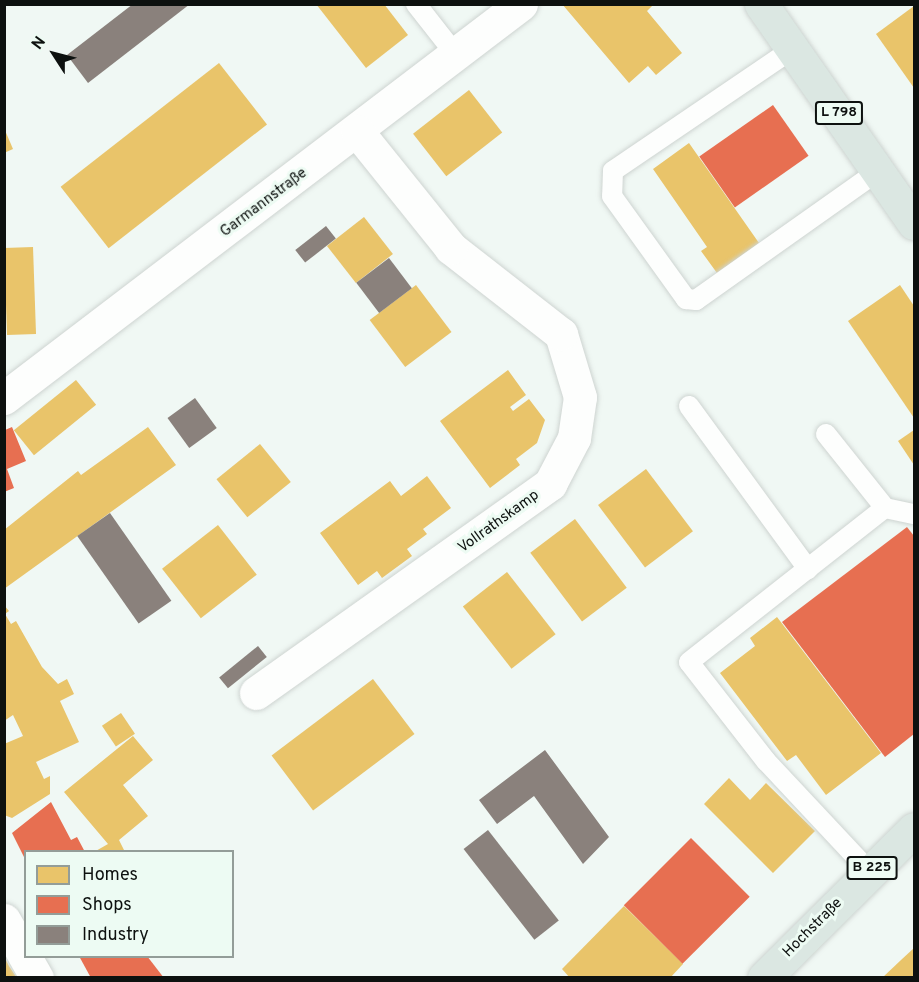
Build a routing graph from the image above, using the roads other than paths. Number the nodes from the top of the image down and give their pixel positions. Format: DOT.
graph roads {
  1 [pos="416,4"];
  2 [pos="521,4"];
  3 [pos="761,4"];
  4 [pos="794,48"];
  5 [pos="456,55"];
  6 [pos="357,131"];
  7 [pos="878,171"];
  8 [pos="915,223"];
  9 [pos="4,398"];
  10 [pos="689,406"];
  11 [pos="826,434"];
  12 [pos="885,508"];
  13 [pos="915,514"];
  14 [pos="808,569"];
  15 [pos="256,693"];
  16 [pos="915,829"];
  17 [pos="869,871"];
  18 [pos="4,920"];
  19 [pos="24,955"];
  20 [pos="26,958"];
  21 [pos="37,978"];
  22 [pos="764,978"];
  1 -- 5 [label="lane"];
  2 -- 5 [label="street, Garmannstraße"];
  3 -- 4 [label="main road, L 798"];
  4 -- 7 [label="main road, L 798"];
  4 -- 7 [label="lane"];
  5 -- 6 [label="street, Garmannstraße"];
  6 -- 9 [label="street, Garmannstraße"];
  6 -- 15 [label="street, Vollrathskamp"];
  7 -- 8 [label="main road, L 798"];
  10 -- 14 [label="lane"];
  11 -- 12 [label="lane"];
  12 -- 13 [label="lane"];
  12 -- 14 [label="lane"];
  14 -- 17 [label="lane"];
  16 -- 17 [label="main road, Hochstraße / B 225"];
  17 -- 22 [label="main road, Hochstraße / B 225"];
  18 -- 19 [label="street"];
  20 -- 21 [label="street"];
}
